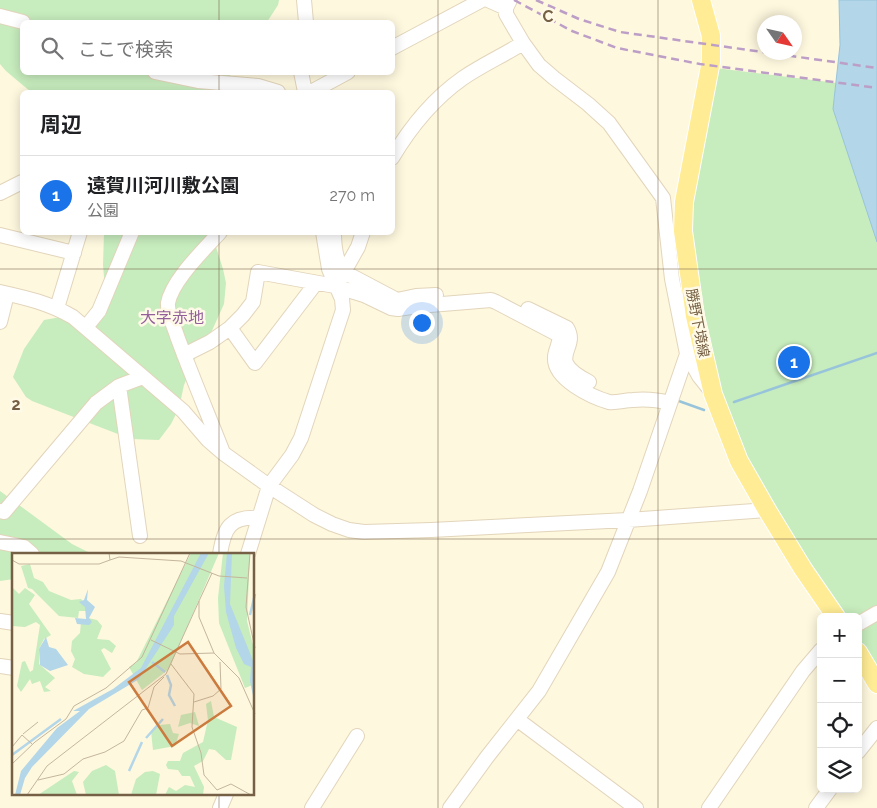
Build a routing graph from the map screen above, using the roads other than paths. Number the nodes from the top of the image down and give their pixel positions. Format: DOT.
graph roads {
  1 [pos="296,0"];
  2 [pos="304,0"];
  3 [pos="482,0"];
  4 [pos="488,0"];
  5 [pos="701,0"];
  6 [pos="508,4"];
  7 [pos="0,16"];
  8 [pos="297,20"];
  9 [pos="306,20"];
  10 [pos="20,21"];
  11 [pos="524,43"];
  12 [pos="395,46"];
  13 [pos="169,75"];
  14 [pos="303,75"];
  15 [pos="311,75"];
  16 [pos="342,75"];
  17 [pos="240,84"];
  18 [pos="226,90"];
  19 [pos="271,90"];
  20 [pos="310,90"];
  21 [pos="311,90"];
  22 [pos="315,90"];
  23 [pos="395,153"];
  24 [pos="20,182"];
  25 [pos="0,193"];
  26 [pos="0,235"];
  27 [pos="79,235"];
  28 [pos="131,235"];
  29 [pos="217,235"];
  30 [pos="323,235"];
  31 [pos="334,235"];
  32 [pos="362,235"];
  33 [pos="74,253"];
  34 [pos="344,272"];
  35 [pos="316,283"];
  36 [pos="336,286"];
  37 [pos="4,293"];
  38 [pos="57,308"];
  39 [pos="0,322"];
  40 [pos="86,327"];
  41 [pos="230,328"];
  42 [pos="687,354"];
  43 [pos="184,355"];
  44 [pos="143,377"];
  45 [pos="580,382"];
  46 [pos="120,386"];
  47 [pos="714,394"];
  48 [pos="670,400"];
  49 [pos="223,453"];
  50 [pos="269,486"];
  51 [pos="767,510"];
  52 [pos="1,515"];
  53 [pos="259,518"];
  54 [pos="628,520"];
  55 [pos="140,536"];
  56 [pos="0,542"];
  57 [pos="20,550"];
  58 [pos="31,553"];
  59 [pos="220,553"];
  60 [pos="248,553"];
  61 [pos="833,613"];
  62 [pos="877,613"];
  63 [pos="862,622"];
  64 [pos="817,655"];
  65 [pos="862,658"];
  66 [pos="877,684"];
  67 [pos="518,720"];
  68 [pos="877,728"];
  69 [pos="357,736"];
  70 [pos="861,748"];
  71 [pos="827,793"];
  72 [pos="216,796"];
  73 [pos="225,796"];
  74 [pos="626,805"];
  75 [pos="220,808"];
  76 [pos="312,808"];
  77 [pos="450,808"];
  78 [pos="709,808"];
  79 [pos="816,808"];
  1 -- 8 [label="street"];
  2 -- 9 [label="street"];
  3 -- 12 [label="street"];
  4 -- 6 [label="street"];
  5 -- 47 [label="main road, 勝野下境線"];
  6 -- 11 [label="street"];
  7 -- 10 [label="street"];
  11 -- 23 [label="street"];
  11 -- 42 [label="street"];
  13 -- 17 [label="street"];
  14 -- 20 [label="street"];
  15 -- 21 [label="street"];
  16 -- 22 [label="street"];
  17 -- 18 [label="street"];
  17 -- 19 [label="street"];
  24 -- 25 [label="street"];
  26 -- 33 [label="street"];
  27 -- 33 [label="street"];
  28 -- 40 [label="street"];
  29 -- 43 [label="street"];
  30 -- 36 [label="street"];
  31 -- 34 [label="street"];
  32 -- 34 [label="street"];
  33 -- 38 [label="street"];
  34 -- 36 [label="street"];
  34 -- 45 [label="street"];
  35 -- 36 [label="street"];
  35 -- 41 [label="street"];
  35 -- 41 [label="street"];
  36 -- 45 [label="street"];
  36 -- 50 [label="street"];
  37 -- 38 [label="street"];
  37 -- 39 [label="street"];
  38 -- 40 [label="street"];
  40 -- 44 [label="street"];
  41 -- 43 [label="street"];
  42 -- 47 [label="street"];
  42 -- 48 [label="street"];
  43 -- 49 [label="street"];
  44 -- 46 [label="street"];
  44 -- 49 [label="street"];
  45 -- 48 [label="street"];
  46 -- 52 [label="street"];
  46 -- 55 [label="street"];
  47 -- 51 [label="main road, 勝野下境線"];
  48 -- 54 [label="street"];
  49 -- 50 [label="street"];
  50 -- 53 [label="street"];
  50 -- 54 [label="street"];
  51 -- 54 [label="street"];
  51 -- 61 [label="main road, 勝野下境線"];
  53 -- 59 [label="street"];
  53 -- 60 [label="street"];
  54 -- 67 [label="street"];
  56 -- 57 [label="street"];
  57 -- 58 [label="street"];
  62 -- 63 [label="street"];
  64 -- 78 [label="street"];
  65 -- 66 [label="main road"];
  67 -- 74 [label="street"];
  67 -- 77 [label="street"];
  68 -- 70 [label="street"];
  69 -- 76 [label="street"];
  71 -- 79 [label="street"];
  72 -- 75 [label="street"];
  73 -- 75 [label="street"];
}
